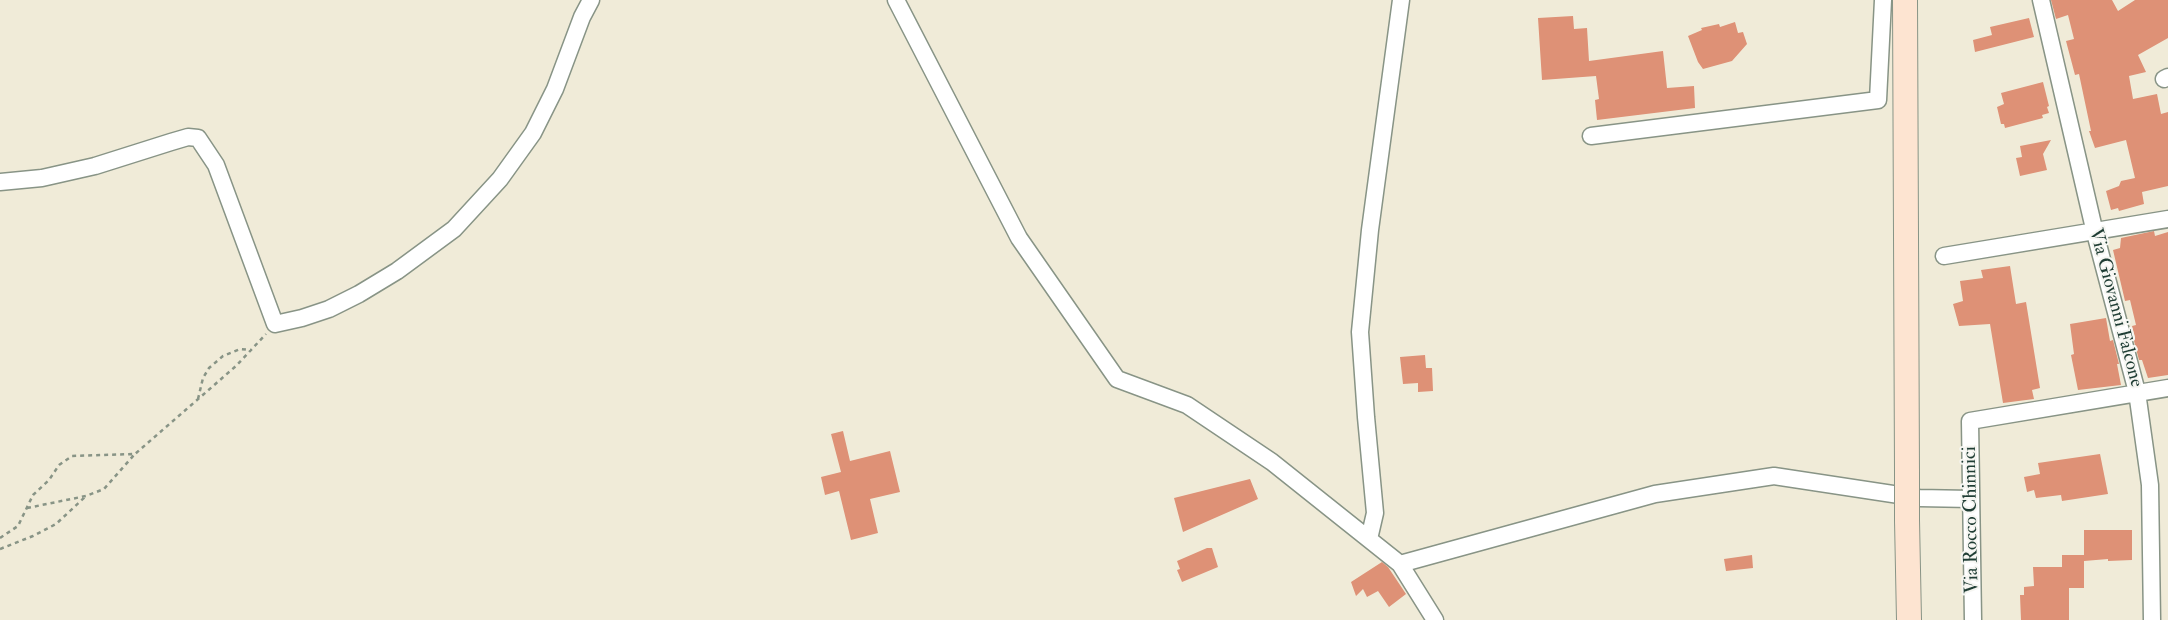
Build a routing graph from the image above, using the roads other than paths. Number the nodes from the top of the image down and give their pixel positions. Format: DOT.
graph roads {
  1 [pos="591,0"];
  2 [pos="896,0"];
  3 [pos="1401,0"];
  4 [pos="1883,0"];
  5 [pos="1905,0"];
  6 [pos="2041,0"];
  7 [pos="1591,136"];
  8 [pos="0,182"];
  9 [pos="2168,219"];
  10 [pos="2095,233"];
  11 [pos="1944,256"];
  12 [pos="2168,388"];
  13 [pos="2137,392"];
  14 [pos="1972,499"];
  15 [pos="1369,539"];
  16 [pos="1400,564"];
  17 [pos="1435,620"];
  18 [pos="1909,620"];
  19 [pos="1973,620"];
  20 [pos="2152,620"];
  1 -- 8 [label="street"];
  2 -- 15 [label="street"];
  3 -- 15 [label="street"];
  4 -- 7 [label="street"];
  5 -- 18 [label="main road, bridge"];
  6 -- 10 [label="street, Via Giovanni Falcone"];
  9 -- 10 [label="street"];
  10 -- 11 [label="street"];
  10 -- 13 [label="street, Via Giovanni Falcone"];
  12 -- 13 [label="street"];
  13 -- 14 [label="street, Via Rocco Chinnici"];
  13 -- 20 [label="street, Via Giovanni Falcone"];
  14 -- 16 [label="street"];
  14 -- 19 [label="street, Via Rocco Chinnici"];
  15 -- 16 [label="street"];
  16 -- 17 [label="street"];
}
